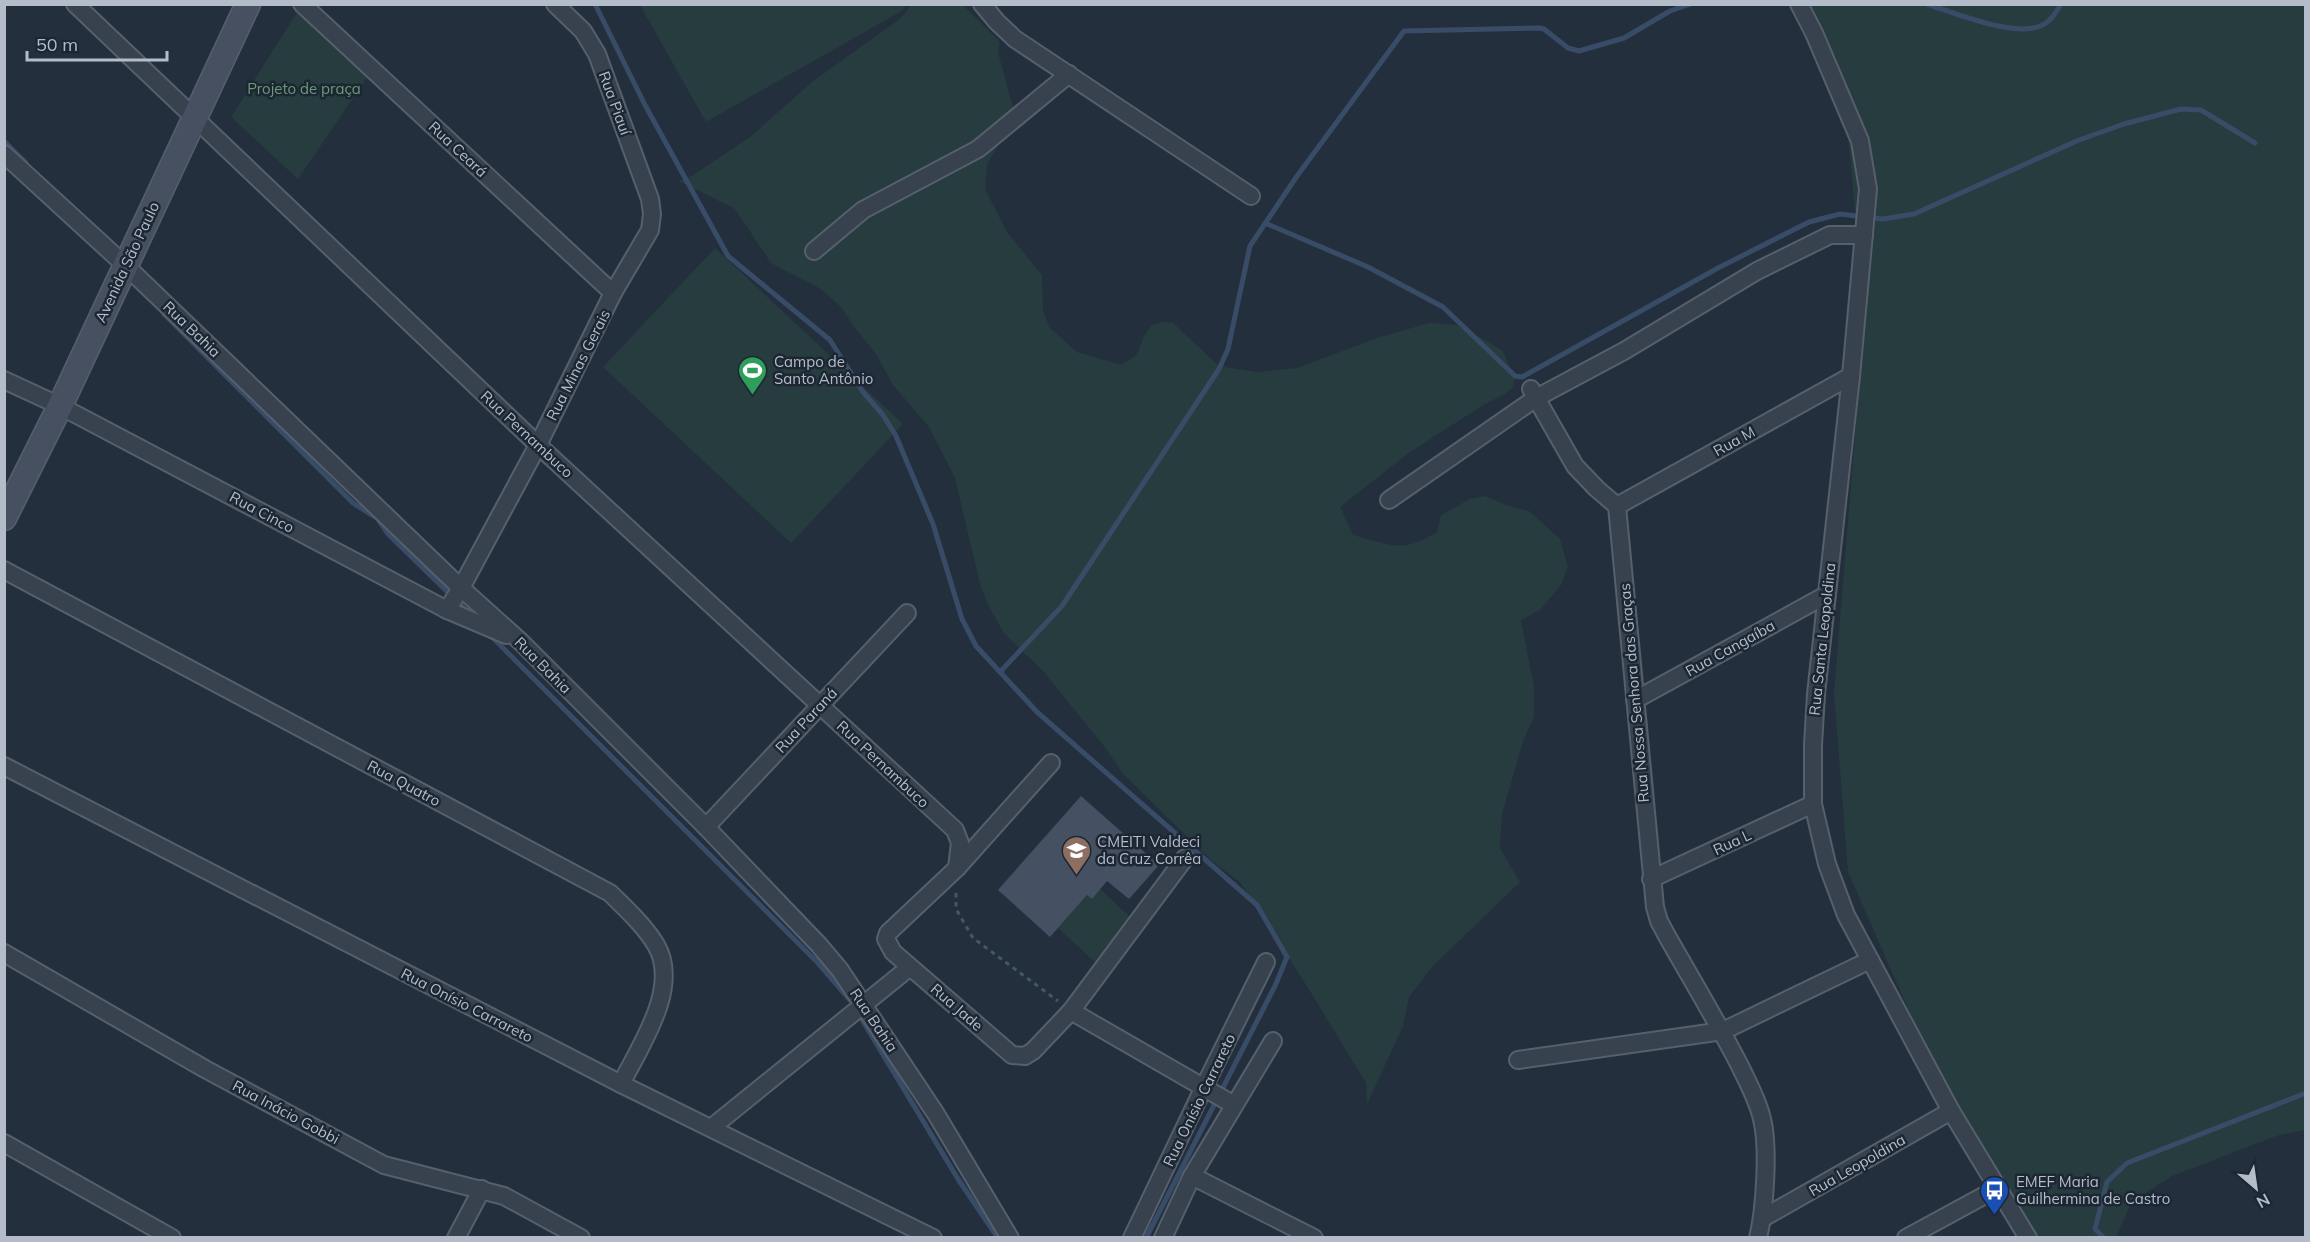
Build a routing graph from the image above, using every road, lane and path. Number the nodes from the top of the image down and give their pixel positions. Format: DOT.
graph roads {
  1 [pos="75,4"];
  2 [pos="248,4"];
  3 [pos="302,4"];
  4 [pos="555,4"];
  5 [pos="982,4"];
  6 [pos="1798,4"];
  7 [pos="1068,74"];
  8 [pos="194,118"];
  9 [pos="4,154"];
  10 [pos="1251,196"];
  11 [pos="652,214"];
  12 [pos="1864,235"];
  13 [pos="814,252"];
  14 [pos="126,266"];
  15 [pos="613,293"];
  16 [pos="1851,376"];
  17 [pos="4,380"];
  18 [pos="1533,393"];
  19 [pos="60,406"];
  20 [pos="538,445"];
  21 [pos="1389,500"];
  22 [pos="1617,506"];
  23 [pos="4,518"];
  24 [pos="4,570"];
  25 [pos="461,588"];
  26 [pos="1826,595"];
  27 [pos="447,610"];
  28 [pos="907,613"];
  29 [pos="521,642"];
  30 [pos="1635,700"];
  31 [pos="820,705"];
  32 [pos="1052,763"];
  33 [pos="4,766"];
  34 [pos="1813,804"];
  35 [pos="706,826"];
  36 [pos="1185,858"];
  37 [pos="957,868"];
  38 [pos="1651,879"];
  39 [pos="4,953"];
  40 [pos="1870,960"];
  41 [pos="1266,962"];
  42 [pos="910,967"];
  43 [pos="863,1004"];
  44 [pos="1071,1011"];
  45 [pos="1723,1031"];
  46 [pos="1273,1041"];
  47 [pos="1518,1060"];
  48 [pos="621,1084"];
  49 [pos="1210,1091"];
  50 [pos="1234,1105"];
  51 [pos="1951,1111"];
  52 [pos="711,1128"];
  53 [pos="4,1143"];
  54 [pos="1192,1176"];
  55 [pos="1998,1188"];
  56 [pos="482,1189"];
  57 [pos="1763,1218"];
  58 [pos="172,1238"];
  59 [pos="456,1238"];
  60 [pos="581,1238"];
  61 [pos="933,1238"];
  62 [pos="1010,1238"];
  63 [pos="1132,1238"];
  64 [pos="1163,1238"];
  65 [pos="1314,1238"];
  66 [pos="1758,1238"];
  67 [pos="1906,1238"];
  68 [pos="2028,1238"];
  1 -- 8 [label="street, Rua Pernambuco"];
  2 -- 8 [label="street, Avenida São Paulo"];
  3 -- 15 [label="street, Rua Ceará"];
  4 -- 11 [label="street, Rua Piauí"];
  5 -- 7 [label="street"];
  6 -- 12 [label="street, Rua Santa Leopoldina"];
  7 -- 10 [label="street"];
  7 -- 13 [label="street"];
  8 -- 14 [label="street, Avenida São Paulo"];
  8 -- 20 [label="street, Rua Pernambuco"];
  9 -- 14 [label="street, Rua Bahia"];
  11 -- 15 [label="street, Rua Minas Gerais"];
  12 -- 16 [label="street, Rua Santa Leopoldina"];
  12 -- 18 [label="street"];
  14 -- 19 [label="street, Avenida São Paulo"];
  14 -- 25 [label="street, Rua Bahia"];
  15 -- 20 [label="street, Rua Minas Gerais"];
  16 -- 22 [label="street, Rua M"];
  16 -- 26 [label="street, Rua Santa Leopoldina"];
  17 -- 19 [label="street, Rua Cinco"];
  18 -- 21 [label="street"];
  18 -- 22 [label="street"];
  19 -- 23 [label="street, Avenida São Paulo"];
  19 -- 27 [label="street, Rua Cinco"];
  20 -- 25 [label="street, Rua Minas Gerais"];
  20 -- 31 [label="street, Rua Pernambuco"];
  22 -- 30 [label="street, Rua Nossa Senhora das Graças"];
  24 -- 48 [label="street, Rua Quatro"];
  25 -- 27 [label="street, Rua Minas Gerais"];
  25 -- 29 [label="street, Rua Bahia"];
  26 -- 30 [label="street, Rua Cangaíba"];
  26 -- 34 [label="street, Rua Santa Leopoldina"];
  27 -- 29 [label="street, Rua Cinco"];
  28 -- 31 [label="street, Rua Paraná"];
  29 -- 35 [label="street, Rua Bahia"];
  30 -- 38 [label="street, Rua Nossa Senhora das Graças"];
  31 -- 35 [label="street, Rua Paraná"];
  31 -- 37 [label="street, Rua Pernambuco"];
  32 -- 37 [label="street, Rua Jade"];
  33 -- 48 [label="street, Rua Onísio Carrareto"];
  34 -- 38 [label="street, Rua L"];
  34 -- 40 [label="street, Rua Santa Leopoldina"];
  35 -- 43 [label="street, Rua Bahia"];
  36 -- 44 [label="street, Rua Jade"];
  37 -- 42 [label="street, Rua Jade"];
  37 -- 44 [label="path"];
  38 -- 45 [label="street, Rua Nossa Senhora das Graças"];
  39 -- 56 [label="street, Rua Inácio Gobbi"];
  40 -- 45 [label="street"];
  40 -- 51 [label="street, Rua Santa Leopoldina"];
  41 -- 49 [label="street, Rua Onísio Carrareto"];
  42 -- 43 [label="street"];
  42 -- 44 [label="street, Rua Jade"];
  43 -- 52 [label="street"];
  43 -- 62 [label="street, Rua Bahia"];
  44 -- 49 [label="street"];
  45 -- 47 [label="street"];
  45 -- 57 [label="street, Rua Nossa Senhora das Graças"];
  46 -- 50 [label="street"];
  48 -- 52 [label="street, Rua Onísio Carrareto"];
  49 -- 50 [label="street"];
  49 -- 63 [label="street, Rua Onísio Carrareto"];
  50 -- 54 [label="street"];
  51 -- 55 [label="street, Rua Santa Leopoldina"];
  51 -- 57 [label="street, Rua Leopoldina"];
  52 -- 61 [label="street, Rua Onísio Carrareto"];
  53 -- 58 [label="street"];
  54 -- 64 [label="street"];
  54 -- 65 [label="street"];
  55 -- 67 [label="street"];
  55 -- 68 [label="street, Rua Santa Leopoldina"];
  56 -- 59 [label="street"];
  56 -- 60 [label="street, Rua Inácio Gobbi"];
  57 -- 66 [label="street"];
}
